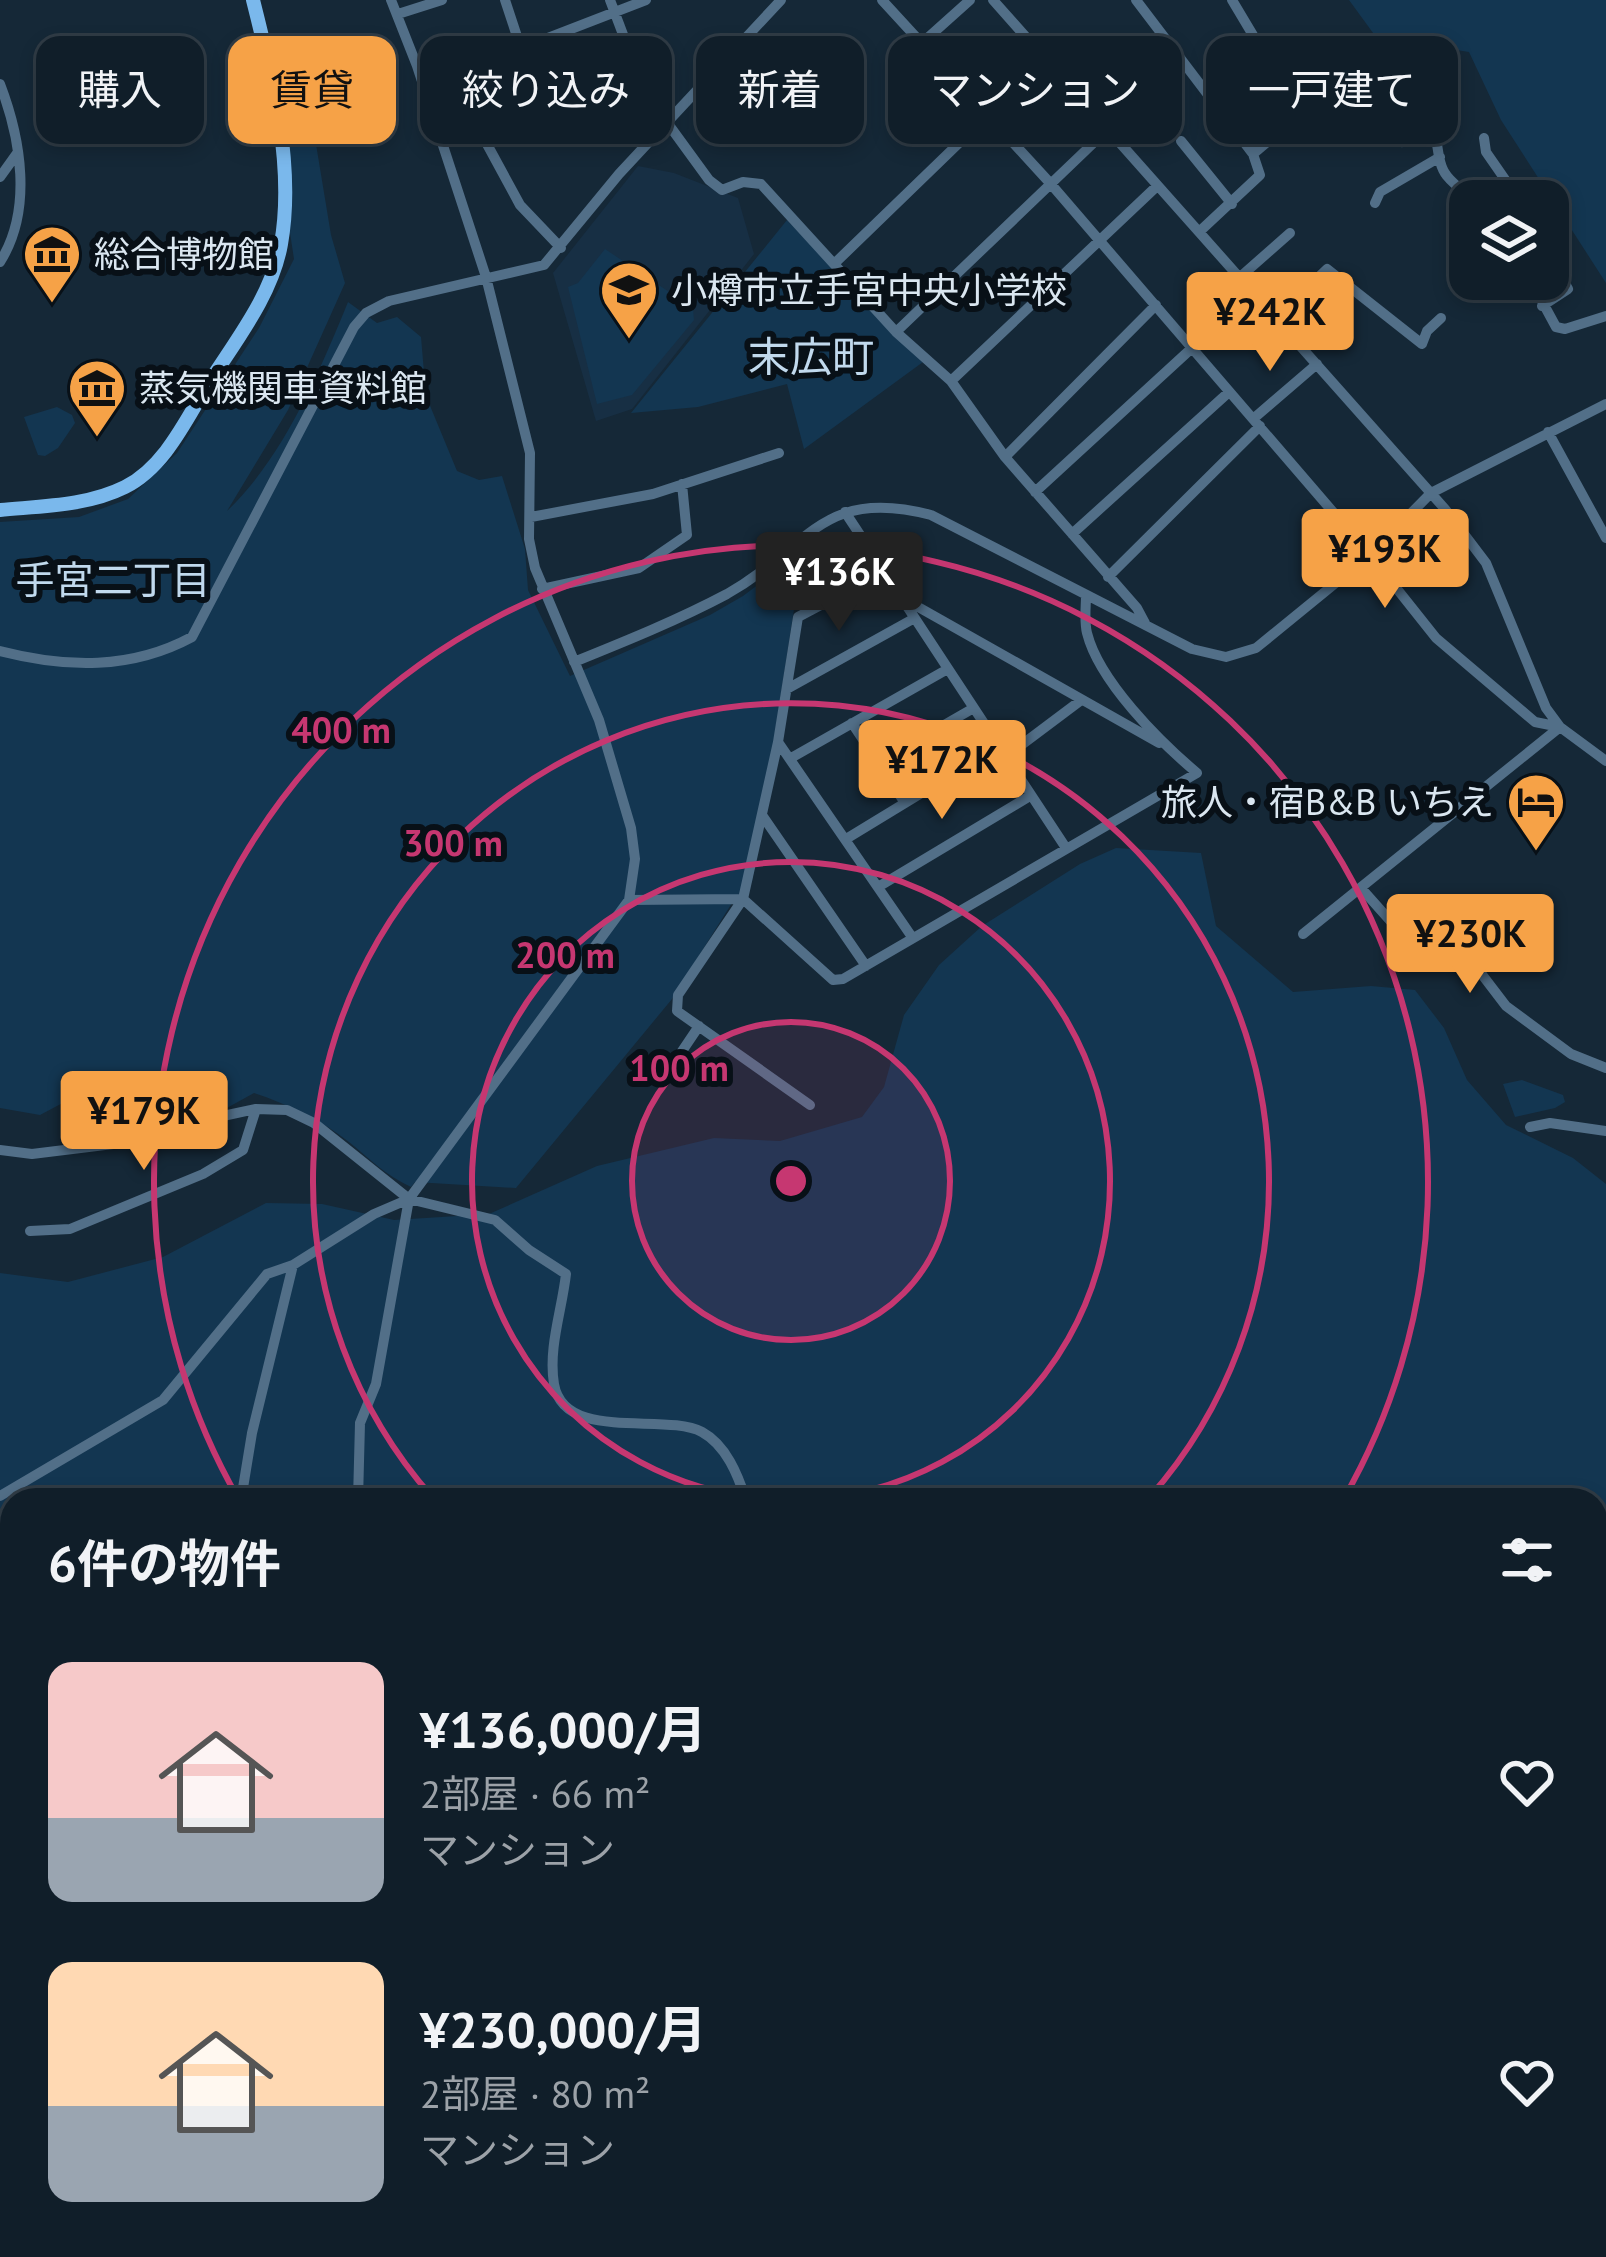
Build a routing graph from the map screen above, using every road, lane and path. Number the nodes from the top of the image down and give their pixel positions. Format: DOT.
graph roads {
  1 [pos="253,0"];
  2 [pos="391,0"];
  3 [pos="442,0"];
  4 [pos="505,0"];
  5 [pos="646,0"];
  6 [pos="781,0"];
  7 [pos="882,0"];
  8 [pos="970,0"];
  9 [pos="993,0"];
  10 [pos="1136,0"];
  11 [pos="1232,0"];
  12 [pos="612,6"];
  13 [pos="398,14"];
  14 [pos="516,36"];
  15 [pos="544,36"];
  16 [pos="623,36"];
  17 [pos="915,36"];
  18 [pos="930,36"];
  19 [pos="1025,36"];
  20 [pos="1254,36"];
  21 [pos="420,75"];
  22 [pos="0,84"];
  23 [pos="672,115"];
  24 [pos="672,129"];
  25 [pos="1484,138"];
  26 [pos="1182,143"];
  27 [pos="443,144"];
  28 [pos="486,144"];
  29 [pos="647,144"];
  30 [pos="957,144"];
  31 [pos="1015,144"];
  32 [pos="1090,144"];
  33 [pos="1119,144"];
  34 [pos="1265,144"];
  35 [pos="1437,144"];
  36 [pos="18,152"];
  37 [pos="1253,154"];
  38 [pos="1440,157"];
  39 [pos="0,177"];
  40 [pos="1451,180"];
  41 [pos="1505,180"];
  42 [pos="1050,183"];
  43 [pos="1156,187"];
  44 [pos="1375,202"];
  45 [pos="1232,204"];
  46 [pos="1198,232"];
  47 [pos="1290,232"];
  48 [pos="1098,239"];
  49 [pos="561,248"];
  50 [pos="0,262"];
  51 [pos="835,263"];
  52 [pos="486,278"];
  53 [pos="1239,278"];
  54 [pos="1540,300"];
  55 [pos="1552,300"];
  56 [pos="1156,305"];
  57 [pos="1543,306"];
  58 [pos="1606,316"];
  59 [pos="1441,318"];
  60 [pos="1275,319"];
  61 [pos="896,332"];
  62 [pos="1192,348"];
  63 [pos="1317,364"];
  64 [pos="951,381"];
  65 [pos="1229,392"];
  66 [pos="1606,404"];
  67 [pos="1257,423"];
  68 [pos="1548,432"];
  69 [pos="779,453"];
  70 [pos="1005,457"];
  71 [pos="682,484"];
  72 [pos="1035,492"];
  73 [pos="1431,493"];
  74 [pos="0,510"];
  75 [pos="844,512"];
  76 [pos="531,517"];
  77 [pos="1072,534"];
  78 [pos="1606,538"];
  79 [pos="1370,555"];
  80 [pos="885,571"];
  81 [pos="1108,577"];
  82 [pos="542,590"];
  83 [pos="1086,595"];
  84 [pos="898,596"];
  85 [pos="913,619"];
  86 [pos="1145,623"];
  87 [pos="0,651"];
  88 [pos="574,662"];
  89 [pos="946,670"];
  90 [pos="788,689"];
  91 [pos="1080,701"];
  92 [pos="972,709"];
  93 [pos="852,723"];
  94 [pos="1561,727"];
  95 [pos="778,742"];
  96 [pos="1168,748"];
  97 [pos="1000,752"];
  98 [pos="791,758"];
  99 [pos="1606,761"];
  100 [pos="878,763"];
  101 [pos="1030,796"];
  102 [pos="905,803"];
  103 [pos="762,814"];
  104 [pos="846,839"];
  105 [pos="1066,848"];
  106 [pos="878,887"];
  107 [pos="1361,888"];
  108 [pos="629,899"];
  109 [pos="743,899"];
  110 [pos="1303,934"];
  111 [pos="912,938"];
  112 [pos="866,965"];
  113 [pos="699,1026"];
  114 [pos="1606,1068"];
  115 [pos="668,1072"];
  116 [pos="810,1105"];
  117 [pos="256,1108"];
  118 [pos="1530,1127"];
  119 [pos="1606,1131"];
  120 [pos="0,1150"];
  121 [pos="409,1198"];
  122 [pos="30,1231"];
  123 [pos="293,1264"];
  124 [pos="14,1488"];
  125 [pos="243,1488"];
  126 [pos="358,1488"];
  127 [pos="741,1488"];
  1 -- 74 [label="main road"];
  2 -- 13 [label="street"];
  3 -- 13 [label="street"];
  4 -- 14 [label="street"];
  5 -- 12 [label="street"];
  6 -- 23 [label="street"];
  7 -- 17 [label="street"];
  8 -- 18 [label="street"];
  9 -- 19 [label="street"];
  10 -- 37 [label="street"];
  11 -- 20 [label="street"];
  12 -- 15 [label="street"];
  12 -- 16 [label="street"];
  13 -- 21 [label="street"];
  22 -- 36 [label="street"];
  24 -- 51 [label="street"];
  25 -- 41 [label="street"];
  26 -- 45 [label="street"];
  27 -- 52 [label="street"];
  28 -- 49 [label="street"];
  29 -- 49 [label="street"];
  30 -- 51 [label="street"];
  31 -- 42 [label="street"];
  32 -- 42 [label="street"];
  33 -- 43 [label="street"];
  34 -- 37 [label="street"];
  35 -- 38 [label="street"];
  36 -- 39 [label="street"];
  36 -- 50 [label="street"];
  37 -- 45 [label="street"];
  38 -- 40 [label="street"];
  38 -- 44 [label="street"];
  42 -- 48 [label="street"];
  42 -- 61 [label="street"];
  43 -- 46 [label="street"];
  43 -- 48 [label="street"];
  45 -- 46 [label="street"];
  46 -- 53 [label="street"];
  47 -- 53 [label="street"];
  48 -- 56 [label="street"];
  48 -- 64 [label="street"];
  49 -- 52 [label="street"];
  51 -- 61 [label="street"];
  52 -- 76 [label="street"];
  52 -- 87 [label="street"];
  53 -- 60 [label="street"];
  54 -- 57 [label="street"];
  55 -- 57 [label="street"];
  56 -- 62 [label="street"];
  56 -- 70 [label="street"];
  57 -- 58 [label="street"];
  59 -- 60 [label="street"];
  60 -- 63 [label="street"];
  61 -- 64 [label="street"];
  62 -- 65 [label="street"];
  62 -- 72 [label="street"];
  63 -- 67 [label="street"];
  63 -- 73 [label="street"];
  64 -- 70 [label="street"];
  65 -- 67 [label="street"];
  65 -- 77 [label="street"];
  66 -- 68 [label="street"];
  67 -- 79 [label="street"];
  67 -- 81 [label="street"];
  68 -- 73 [label="street"];
  68 -- 78 [label="street"];
  69 -- 71 [label="street"];
  70 -- 72 [label="street"];
  71 -- 76 [label="street"];
  71 -- 82 [label="street"];
  72 -- 77 [label="street"];
  73 -- 79 [label="street"];
  73 -- 94 [label="street"];
  75 -- 80 [label="street"];
  75 -- 83 [label="street"];
  75 -- 88 [label="street"];
  76 -- 82 [label="street"];
  77 -- 81 [label="street"];
  79 -- 86 [label="street"];
  79 -- 94 [label="street"];
  80 -- 84 [label="street"];
  80 -- 90 [label="street"];
  81 -- 86 [label="street"];
  82 -- 88 [label="street"];
  83 -- 86 [label="street"];
  83 -- 96 [label="street"];
  84 -- 85 [label="street"];
  84 -- 91 [label="street"];
  85 -- 89 [label="street"];
  85 -- 90 [label="street"];
  88 -- 108 [label="street"];
  89 -- 92 [label="street"];
  89 -- 93 [label="street"];
  90 -- 95 [label="street"];
  91 -- 96 [label="street"];
  91 -- 97 [label="street"];
  92 -- 97 [label="street"];
  92 -- 100 [label="street"];
  93 -- 98 [label="street"];
  93 -- 100 [label="street"];
  94 -- 99 [label="street"];
  94 -- 107 [label="street"];
  95 -- 98 [label="street"];
  95 -- 103 [label="street"];
  96 -- 105 [label="street"];
  97 -- 101 [label="street"];
  97 -- 102 [label="street"];
  98 -- 104 [label="street"];
  100 -- 102 [label="street"];
  101 -- 105 [label="street"];
  101 -- 106 [label="street"];
  102 -- 104 [label="street"];
  103 -- 109 [label="street"];
  103 -- 112 [label="street"];
  104 -- 106 [label="street"];
  105 -- 111 [label="street"];
  106 -- 111 [label="street"];
  107 -- 110 [label="street"];
  107 -- 114 [label="street"];
  108 -- 109 [label="street"];
  108 -- 121 [label="street"];
  109 -- 112 [label="street"];
  109 -- 113 [label="street"];
  111 -- 112 [label="street"];
  113 -- 115 [label="street"];
  113 -- 116 [label="street"];
  117 -- 120 [label="street"];
  117 -- 121 [label="street"];
  117 -- 122 [label="street"];
  118 -- 119 [label="street"];
  121 -- 123 [label="street"];
  121 -- 126 [label="street"];
  121 -- 127 [label="street"];
  123 -- 124 [label="street"];
  123 -- 125 [label="street"];
}
